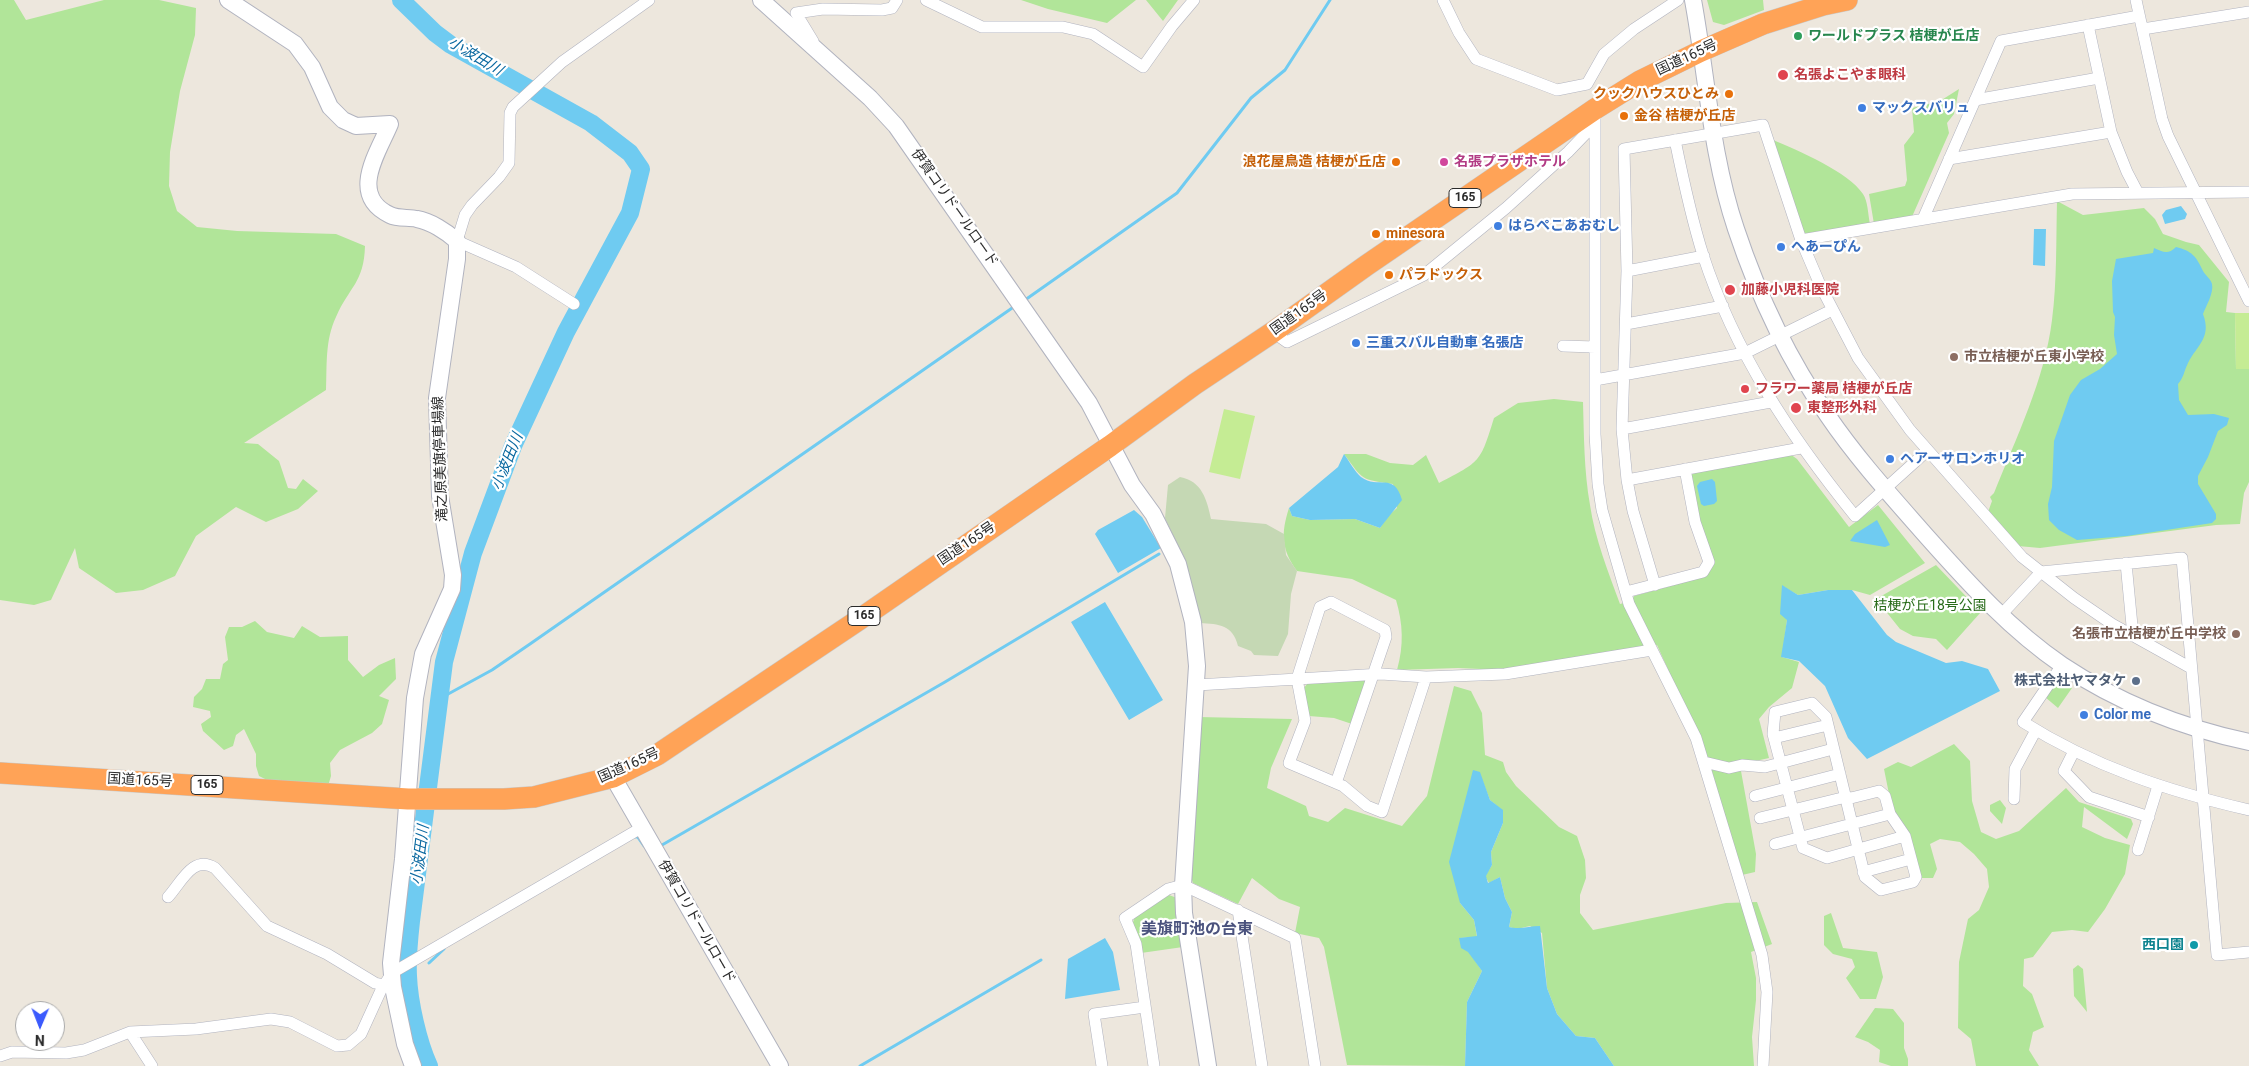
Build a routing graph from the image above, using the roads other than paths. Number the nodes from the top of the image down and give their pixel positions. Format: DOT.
graph roads {
  1 [pos="228,0"];
  2 [pos="649,0"];
  3 [pos="761,0"];
  4 [pos="897,0"];
  5 [pos="926,0"];
  6 [pos="1194,0"];
  7 [pos="1443,0"];
  8 [pos="1678,0"];
  9 [pos="1693,0"];
  10 [pos="1847,0"];
  11 [pos="2136,0"];
  12 [pos="2249,12"];
  13 [pos="2139,16"];
  14 [pos="2088,25"];
  15 [pos="2143,28"];
  16 [pos="818,50"];
  17 [pos="1701,51"];
  18 [pos="2099,78"];
  19 [pos="1975,100"];
  20 [pos="1594,117"];
  21 [pos="2111,132"];
  22 [pos="1713,134"];
  23 [pos="1674,140"];
  24 [pos="1949,160"];
  25 [pos="2196,192"];
  26 [pos="2249,192"];
  27 [pos="2138,193"];
  28 [pos="1923,220"];
  29 [pos="1801,240"];
  30 [pos="457,241"];
  31 [pos="1704,256"];
  32 [pos="1627,271"];
  33 [pos="2249,300"];
  34 [pos="574,304"];
  35 [pos="1723,306"];
  36 [pos="1832,310"];
  37 [pos="1626,324"];
  38 [pos="1273,332"];
  39 [pos="1780,336"];
  40 [pos="1563,346"];
  41 [pos="1595,347"];
  42 [pos="1746,353"];
  43 [pos="1624,376"];
  44 [pos="1595,380"];
  45 [pos="1771,402"];
  46 [pos="1622,429"];
  47 [pos="1110,446"];
  48 [pos="1801,448"];
  49 [pos="1927,451"];
  50 [pos="1684,469"];
  51 [pos="1627,480"];
  52 [pos="1886,489"];
  53 [pos="2126,563"];
  54 [pos="2041,572"];
  55 [pos="1655,585"];
  56 [pos="1626,592"];
  57 [pos="2001,615"];
  58 [pos="2134,636"];
  59 [pos="1652,650"];
  60 [pos="2062,665"];
  61 [pos="2191,668"];
  62 [pos="1373,674"];
  63 [pos="1426,677"];
  64 [pos="1297,679"];
  65 [pos="1197,685"];
  66 [pos="1828,725"];
  67 [pos="2196,729"];
  68 [pos="2036,730"];
  69 [pos="1774,738"];
  70 [pos="2249,742"];
  71 [pos="1833,749"];
  72 [pos="2074,751"];
  73 [pos="1704,762"];
  74 [pos="1780,763"];
  75 [pos="0,773"];
  76 [pos="1840,774"];
  77 [pos="613,777"];
  78 [pos="1336,783"];
  79 [pos="2158,786"];
  80 [pos="1786,788"];
  81 [pos="1755,796"];
  82 [pos="1846,797"];
  83 [pos="418,799"];
  84 [pos="2014,799"];
  85 [pos="2203,799"];
  86 [pos="2249,810"];
  87 [pos="1792,811"];
  88 [pos="1890,814"];
  89 [pos="2148,817"];
  90 [pos="1760,818"];
  91 [pos="1851,824"];
  92 [pos="641,828"];
  93 [pos="1906,836"];
  94 [pos="1799,837"];
  95 [pos="1774,844"];
  96 [pos="1857,848"];
  97 [pos="2138,850"];
  98 [pos="1911,859"];
  99 [pos="1863,872"];
  100 [pos="1183,885"];
  101 [pos="168,897"];
  102 [pos="1238,910"];
  103 [pos="2249,952"];
  104 [pos="393,976"];
  105 [pos="1145,1007"];
  106 [pos="130,1032"];
  107 [pos="0,1056"];
  108 [pos="152,1066"];
  109 [pos="413,1066"];
  110 [pos="780,1066"];
  111 [pos="1102,1066"];
  112 [pos="1154,1066"];
  113 [pos="1208,1066"];
  114 [pos="1262,1066"];
  115 [pos="1315,1066"];
  116 [pos="1763,1066"];
  1 -- 30 [label="street"];
  2 -- 30 [label="street"];
  3 -- 16 [label="street, 伊賀コリドールロード"];
  4 -- 16 [label="street"];
  5 -- 6 [label="street"];
  7 -- 8 [label="street"];
  9 -- 17 [label="street"];
  10 -- 17 [label="highway, 国道165号 / 165"];
  11 -- 13 [label="street"];
  12 -- 15 [label="street"];
  13 -- 14 [label="street"];
  13 -- 15 [label="street"];
  14 -- 18 [label="street"];
  14 -- 19 [label="street"];
  15 -- 25 [label="street"];
  16 -- 47 [label="street, 伊賀コリドールロード"];
  17 -- 20 [label="highway, 国道165号 / 165"];
  17 -- 22 [label="street"];
  18 -- 19 [label="street"];
  18 -- 21 [label="street"];
  19 -- 24 [label="street"];
  20 -- 38 [label="highway, 国道165号 / 165"];
  20 -- 38 [label="street"];
  20 -- 41 [label="street"];
  21 -- 24 [label="street"];
  21 -- 27 [label="street"];
  22 -- 23 [label="street"];
  22 -- 29 [label="street"];
  22 -- 39 [label="street"];
  23 -- 31 [label="street"];
  23 -- 32 [label="street"];
  24 -- 28 [label="street"];
  25 -- 26 [label="street"];
  25 -- 27 [label="street"];
  25 -- 33 [label="street"];
  27 -- 28 [label="street"];
  28 -- 29 [label="street"];
  29 -- 36 [label="street"];
  30 -- 34 [label="street"];
  30 -- 83 [label="street, 滝之原美旗停車場線"];
  31 -- 32 [label="street"];
  31 -- 35 [label="street"];
  32 -- 37 [label="street"];
  35 -- 37 [label="street"];
  35 -- 42 [label="street"];
  36 -- 39 [label="street"];
  36 -- 49 [label="street"];
  37 -- 43 [label="street"];
  38 -- 47 [label="highway, 国道165号 / 165"];
  39 -- 42 [label="street"];
  39 -- 52 [label="street"];
  40 -- 41 [label="street"];
  41 -- 44 [label="street"];
  42 -- 43 [label="street"];
  42 -- 45 [label="street"];
  43 -- 44 [label="street"];
  43 -- 46 [label="street"];
  44 -- 56 [label="street"];
  45 -- 46 [label="street"];
  45 -- 48 [label="street"];
  46 -- 51 [label="street"];
  47 -- 65 [label="street, 伊賀コリドールロード"];
  47 -- 77 [label="highway, 国道165号 / 165"];
  48 -- 50 [label="street"];
  48 -- 52 [label="street"];
  49 -- 52 [label="street"];
  49 -- 54 [label="street"];
  50 -- 51 [label="street"];
  50 -- 55 [label="street"];
  51 -- 55 [label="street"];
  52 -- 57 [label="street"];
  53 -- 54 [label="street"];
  53 -- 58 [label="street"];
  53 -- 61 [label="street"];
  54 -- 57 [label="street"];
  54 -- 58 [label="street"];
  55 -- 56 [label="street"];
  56 -- 59 [label="street"];
  57 -- 60 [label="street"];
  58 -- 61 [label="street"];
  59 -- 63 [label="street"];
  59 -- 73 [label="street"];
  60 -- 67 [label="street"];
  60 -- 68 [label="street"];
  61 -- 67 [label="street"];
  62 -- 63 [label="street"];
  62 -- 64 [label="street"];
  62 -- 64 [label="street"];
  62 -- 78 [label="street"];
  63 -- 78 [label="street"];
  64 -- 65 [label="street"];
  64 -- 78 [label="street"];
  65 -- 100 [label="street, 伊賀コリドールロード"];
  66 -- 69 [label="street"];
  66 -- 69 [label="street"];
  66 -- 71 [label="street"];
  67 -- 70 [label="street"];
  67 -- 85 [label="street"];
  68 -- 72 [label="street"];
  68 -- 84 [label="street"];
  69 -- 74 [label="street"];
  71 -- 74 [label="street"];
  71 -- 76 [label="street"];
  72 -- 79 [label="street"];
  72 -- 89 [label="street"];
  73 -- 74 [label="street"];
  73 -- 116 [label="street"];
  74 -- 80 [label="street"];
  75 -- 83 [label="highway, 国道165号 / 165"];
  76 -- 80 [label="street"];
  76 -- 82 [label="street"];
  77 -- 83 [label="highway, 国道165号 / 165"];
  77 -- 92 [label="street, 伊賀コリドールロード"];
  79 -- 85 [label="street"];
  79 -- 89 [label="street"];
  80 -- 81 [label="street"];
  80 -- 87 [label="street"];
  82 -- 87 [label="street"];
  82 -- 88 [label="street"];
  82 -- 91 [label="street"];
  83 -- 104 [label="street, 滝之原美旗停車場線"];
  85 -- 86 [label="street"];
  85 -- 103 [label="street"];
  87 -- 90 [label="street"];
  87 -- 94 [label="street"];
  88 -- 91 [label="street"];
  88 -- 93 [label="street"];
  89 -- 97 [label="street"];
  91 -- 94 [label="street"];
  91 -- 96 [label="street"];
  92 -- 104 [label="street"];
  92 -- 110 [label="street, 伊賀コリドールロード"];
  93 -- 96 [label="street"];
  93 -- 98 [label="street"];
  94 -- 95 [label="street"];
  94 -- 96 [label="street"];
  96 -- 99 [label="street"];
  98 -- 99 [label="street"];
  98 -- 99 [label="street"];
  100 -- 102 [label="street"];
  100 -- 105 [label="street"];
  100 -- 113 [label="street, 伊賀コリドールロード"];
  101 -- 104 [label="street"];
  102 -- 114 [label="street"];
  102 -- 115 [label="street"];
  104 -- 106 [label="street"];
  104 -- 109 [label="street, 滝之原美旗停車場線"];
  105 -- 111 [label="street"];
  105 -- 112 [label="street"];
  106 -- 107 [label="street"];
  106 -- 108 [label="street"];
}
